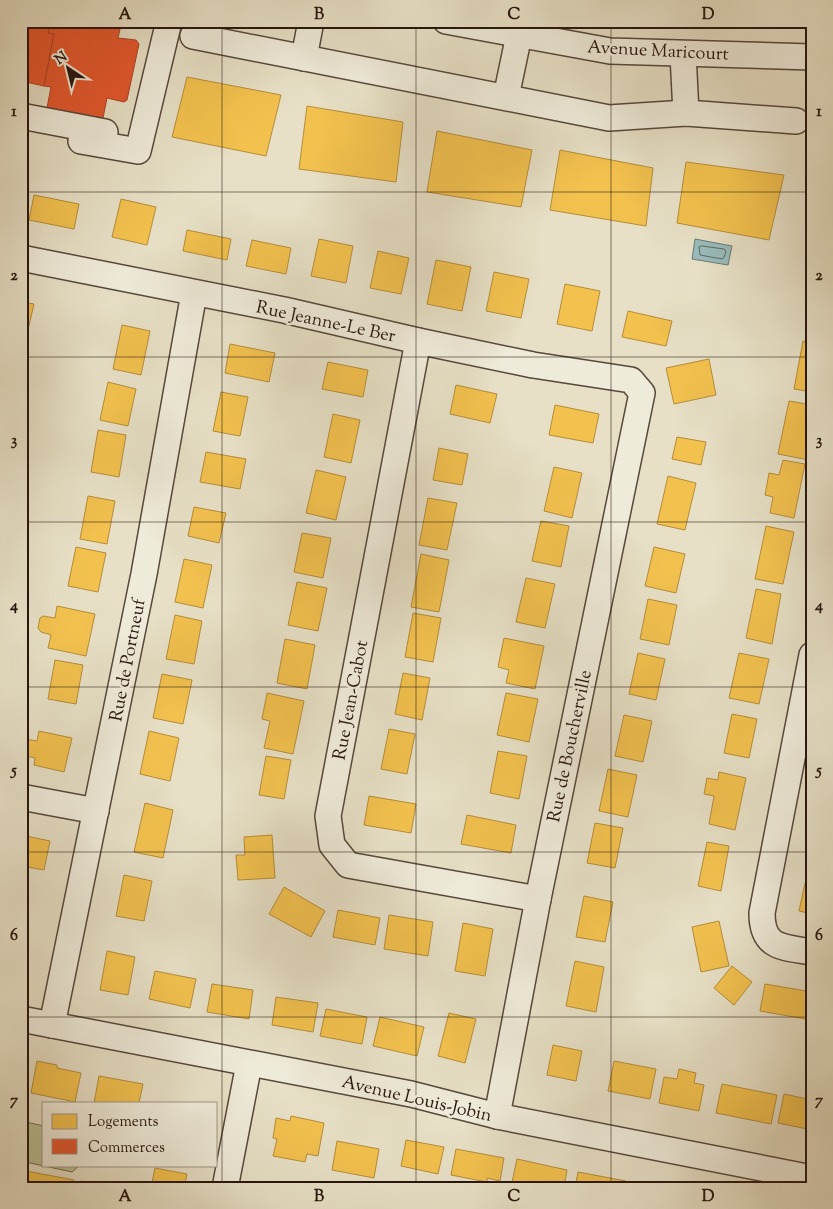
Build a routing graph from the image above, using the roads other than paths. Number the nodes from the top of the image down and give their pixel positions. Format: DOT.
graph roads {
  1 [pos="169,21"];
  2 [pos="311,21"];
  3 [pos="446,21"];
  4 [pos="519,35"];
  5 [pos="193,36"];
  6 [pos="683,54"];
  7 [pos="812,57"];
  8 [pos="304,58"];
  9 [pos="506,98"];
  10 [pos="686,114"];
  11 [pos="24,117"];
  12 [pos="796,121"];
  13 [pos="141,139"];
  14 [pos="81,141"];
  15 [pos="21,258"];
  16 [pos="194,293"];
  17 [pos="418,341"];
  18 [pos="632,380"];
  19 [pos="812,656"];
  20 [pos="21,796"];
  21 [pos="96,811"];
  22 [pos="538,899"];
  23 [pos="812,952"];
  24 [pos="21,1019"];
  25 [pos="52,1025"];
  26 [pos="249,1064"];
  27 [pos="497,1116"];
  28 [pos="812,1178"];
  29 [pos="225,1188"];
  1 -- 13 [label="street"];
  2 -- 8 [label="street"];
  3 -- 4 [label="street, Avenue Maricourt"];
  4 -- 6 [label="street, Avenue Maricourt"];
  4 -- 9 [label="street"];
  5 -- 8 [label="street"];
  6 -- 7 [label="street, Avenue Maricourt"];
  6 -- 10 [label="street"];
  8 -- 9 [label="street"];
  9 -- 10 [label="street"];
  10 -- 12 [label="street"];
  11 -- 13 [label="street"];
  13 -- 14 [label="street"];
  15 -- 16 [label="street, Rue Jeanne-Le Ber"];
  16 -- 17 [label="street, Rue Jeanne-Le Ber"];
  16 -- 21 [label="street, Rue de Portneuf"];
  17 -- 18 [label="street, Rue Jeanne-Le Ber"];
  17 -- 22 [label="street, Rue Jean-Cabot"];
  18 -- 22 [label="street, Rue de Boucherville"];
  19 -- 23 [label="street"];
  20 -- 21 [label="street"];
  21 -- 25 [label="street, Rue de Portneuf"];
  22 -- 27 [label="street, Rue de Boucherville"];
  24 -- 25 [label="street, Avenue Louis-Jobin"];
  25 -- 26 [label="street, Avenue Louis-Jobin"];
  26 -- 27 [label="street, Avenue Louis-Jobin"];
  26 -- 29 [label="street"];
  27 -- 28 [label="street, Avenue Louis-Jobin"];
}
